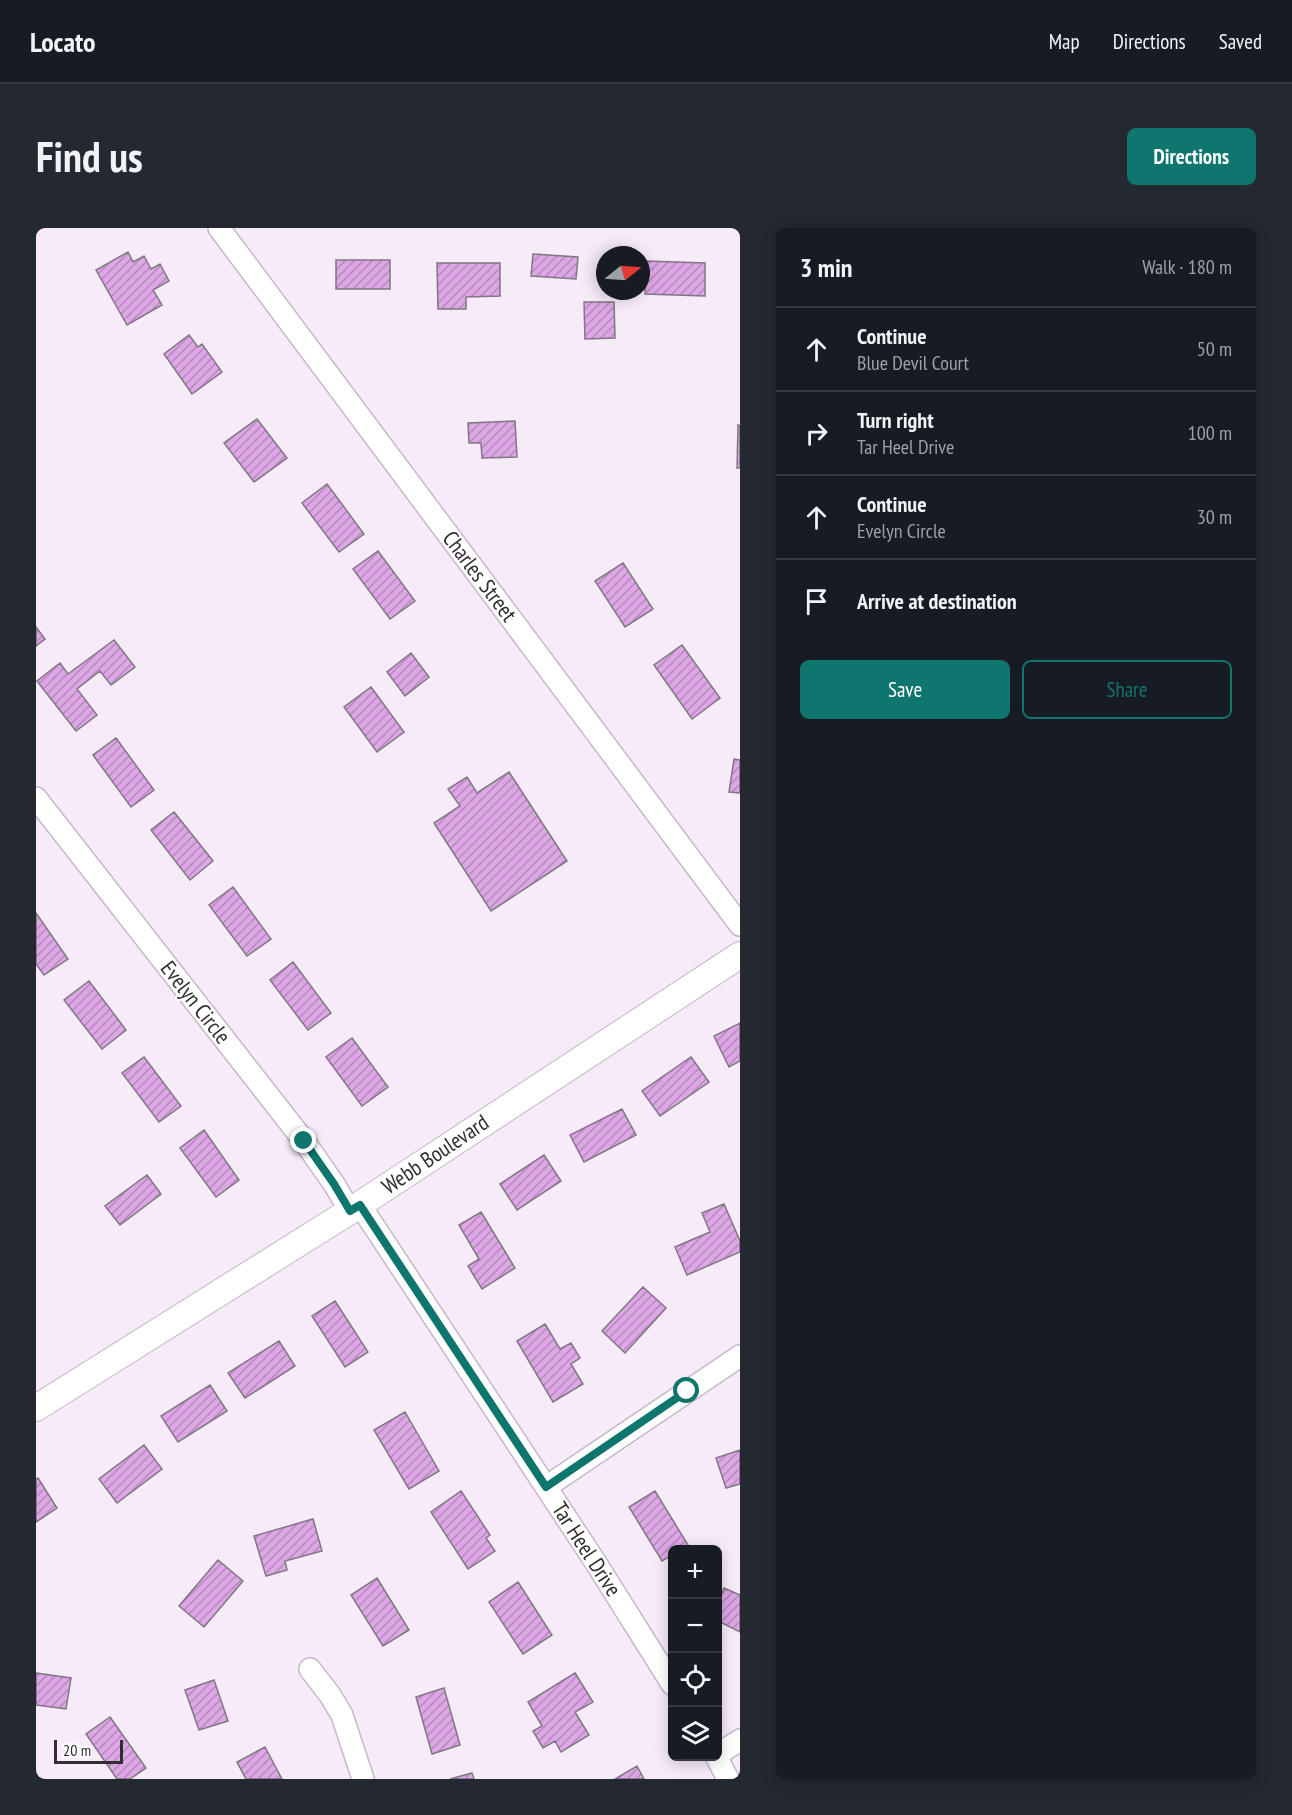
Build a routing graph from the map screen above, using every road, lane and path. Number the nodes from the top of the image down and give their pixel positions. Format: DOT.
graph roads {
  1 [pos="219,228"];
  2 [pos="36,798"];
  3 [pos="740,925"];
  4 [pos="740,955"];
  5 [pos="355,1208"];
  6 [pos="740,1356"];
  7 [pos="36,1408"];
  8 [pos="546,1487"];
  9 [pos="310,1669"];
  10 [pos="668,1678"];
  11 [pos="740,1740"];
  12 [pos="722,1752"];
  13 [pos="720,1761"];
  14 [pos="363,1779"];
  15 [pos="728,1779"];
  1 -- 3 [label="street, Charles Street"];
  2 -- 5 [label="street, Evelyn Circle"];
  4 -- 5 [label="street, Webb Boulevard"];
  5 -- 7 [label="street, Webb Boulevard"];
  5 -- 8 [label="street, Tar Heel Drive"];
  6 -- 8 [label="street"];
  8 -- 10 [label="street, Tar Heel Drive"];
  9 -- 14 [label="street"];
  11 -- 12 [label="street"];
  13 -- 15 [label="street"];
}
